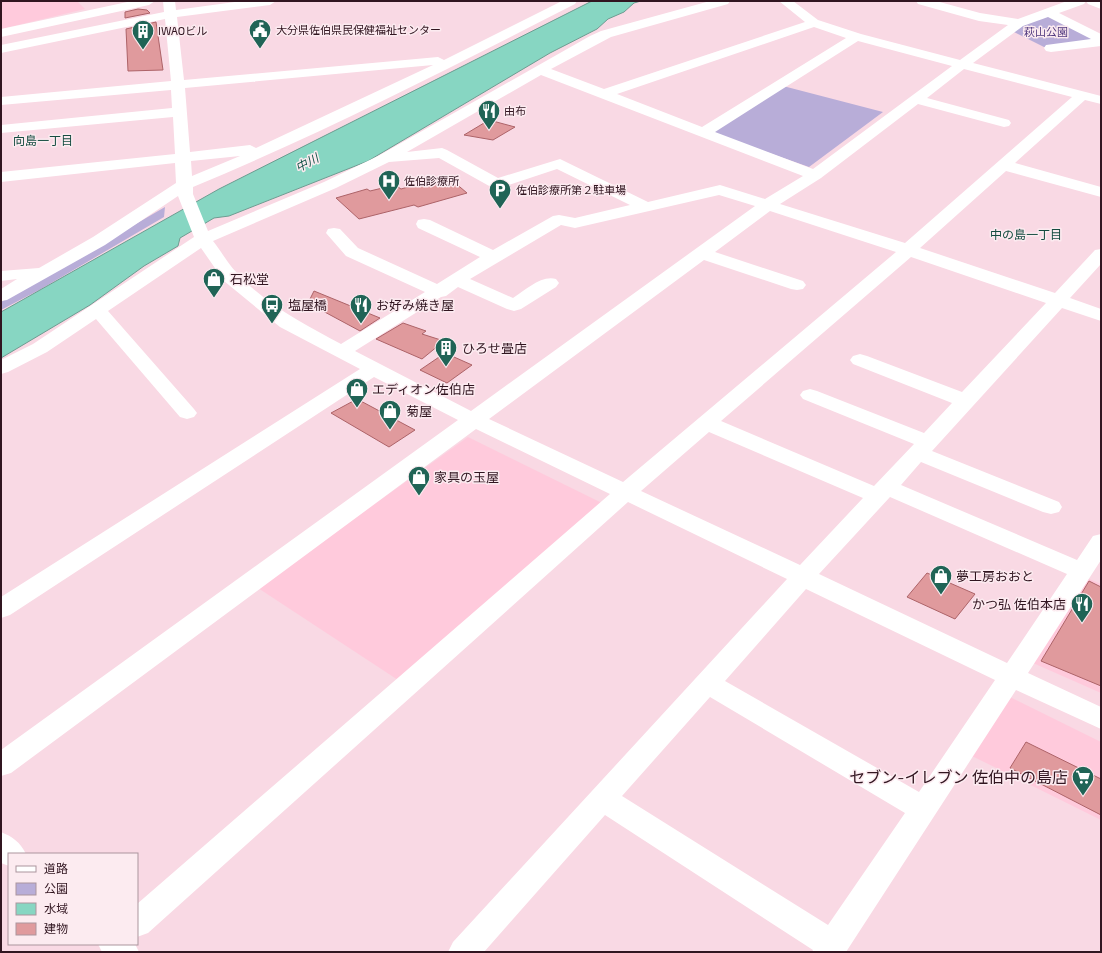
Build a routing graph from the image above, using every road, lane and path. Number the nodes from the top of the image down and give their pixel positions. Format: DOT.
graph roads {
  1 [pos="81,1"];
  2 [pos="149,1"];
  3 [pos="270,1"];
  4 [pos="571,1"];
  5 [pos="724,1"];
  6 [pos="785,1"];
  7 [pos="922,1"];
  8 [pos="1080,1"];
  9 [pos="1092,1"];
  10 [pos="1101,4"];
  11 [pos="1049,7"];
  12 [pos="170,8"];
  13 [pos="90,12"];
  14 [pos="814,23"];
  15 [pos="1019,23"];
  16 [pos="1,33"];
  17 [pos="856,37"];
  18 [pos="1101,41"];
  19 [pos="1051,48"];
  20 [pos="1,49"];
  21 [pos="459,58"];
  22 [pos="961,65"];
  23 [pos="540,70"];
  24 [pos="178,85"];
  25 [pos="604,94"];
  26 [pos="1082,95"];
  27 [pos="915,99"];
  28 [pos="1101,100"];
  29 [pos="1,101"];
  30 [pos="179,112"];
  31 [pos="1004,123"];
  32 [pos="1,129"];
  33 [pos="704,132"];
  34 [pos="267,149"];
  35 [pos="182,157"];
  36 [pos="383,159"];
  37 [pos="1004,165"];
  38 [pos="816,175"];
  39 [pos="1,177"];
  40 [pos="184,189"];
  41 [pos="1101,192"];
  42 [pos="766,206"];
  43 [pos="646,207"];
  44 [pos="424,224"];
  45 [pos="334,233"];
  46 [pos="202,236"];
  47 [pos="908,250"];
  48 [pos="702,254"];
  49 [pos="1101,254"];
  50 [pos="493,257"];
  51 [pos="44,272"];
  52 [pos="1,276"];
  53 [pos="458,280"];
  54 [pos="550,283"];
  55 [pos="797,285"];
  56 [pos="440,292"];
  57 [pos="1,296"];
  58 [pos="1058,300"];
  59 [pos="98,310"];
  60 [pos="1101,315"];
  61 [pos="340,352"];
  62 [pos="860,360"];
  63 [pos="1,368"];
  64 [pos="374,369"];
  65 [pos="810,395"];
  66 [pos="966,401"];
  67 [pos="187,413"];
  68 [pos="474,420"];
  69 [pos="706,424"];
  70 [pos="923,448"];
  71 [pos="626,492"];
  72 [pos="882,492"];
  73 [pos="1051,507"];
  74 [pos="1101,542"];
  75 [pos="1081,571"];
  76 [pos="803,577"];
  77 [pos="1,609"];
  78 [pos="1011,676"];
  79 [pos="707,683"];
  80 [pos="1101,719"];
  81 [pos="1,765"];
  82 [pos="603,799"];
  83 [pos="923,809"];
  84 [pos="1,845"];
  85 [pos="10,853"];
  86 [pos="138,922"];
  87 [pos="112,945"];
  88 [pos="114,945"];
  89 [pos="830,948"];
  90 [pos="104,952"];
  91 [pos="123,952"];
  92 [pos="464,952"];
  1 -- 13 [label="street"];
  2 -- 13 [label="street"];
  3 -- 12 [label="street"];
  4 -- 21 [label="street"];
  5 -- 23 [label="street"];
  6 -- 14 [label="street"];
  7 -- 15 [label="street"];
  8 -- 11 [label="street"];
  9 -- 10 [label="street"];
  11 -- 15 [label="street"];
  11 -- 18 [label="street"];
  12 -- 20 [label="street"];
  12 -- 24 [label="street"];
  13 -- 16 [label="street"];
  14 -- 17 [label="street"];
  14 -- 25 [label="street"];
  15 -- 22 [label="street"];
  17 -- 22 [label="street"];
  17 -- 33 [label="street"];
  18 -- 19 [label="street"];
  21 -- 24 [label="street"];
  21 -- 34 [label="street"];
  22 -- 26 [label="street"];
  22 -- 27 [label="street"];
  23 -- 25 [label="street"];
  23 -- 36 [label="street"];
  24 -- 29 [label="street"];
  24 -- 30 [label="street"];
  25 -- 33 [label="street"];
  26 -- 28 [label="street"];
  26 -- 37 [label="street"];
  27 -- 31 [label="street"];
  27 -- 38 [label="street"];
  30 -- 32 [label="street"];
  30 -- 35 [label="street"];
  33 -- 38 [label="street"];
  34 -- 35 [label="street"];
  34 -- 40 [label="street"];
  35 -- 39 [label="street"];
  35 -- 40 [label="street"];
  36 -- 43 [label="street"];
  36 -- 46 [label="street"];
  37 -- 41 [label="street"];
  37 -- 47 [label="street"];
  38 -- 42 [label="street"];
  40 -- 46 [label="street"];
  40 -- 51 [label="street"];
  42 -- 43 [label="street"];
  42 -- 47 [label="street"];
  42 -- 48 [label="street"];
  43 -- 50 [label="street"];
  44 -- 50 [label="street"];
  45 -- 56 [label="street"];
  46 -- 59 [label="street"];
  46 -- 61 [label="street"];
  47 -- 58 [label="street"];
  47 -- 69 [label="street"];
  48 -- 55 [label="street"];
  48 -- 68 [label="street"];
  49 -- 58 [label="street"];
  50 -- 53 [label="street"];
  51 -- 52 [label="street"];
  51 -- 57 [label="street"];
  53 -- 54 [label="street"];
  53 -- 56 [label="street"];
  56 -- 61 [label="street"];
  58 -- 60 [label="street"];
  58 -- 66 [label="street"];
  59 -- 63 [label="street"];
  59 -- 67 [label="street"];
  61 -- 64 [label="street"];
  62 -- 66 [label="street"];
  64 -- 68 [label="street"];
  64 -- 77 [label="street"];
  65 -- 70 [label="street"];
  66 -- 70 [label="street"];
  68 -- 71 [label="street"];
  68 -- 81 [label="street"];
  69 -- 71 [label="street"];
  69 -- 72 [label="street"];
  70 -- 72 [label="street"];
  70 -- 73 [label="street"];
  71 -- 76 [label="street"];
  71 -- 86 [label="street"];
  72 -- 75 [label="street"];
  72 -- 76 [label="street"];
  74 -- 75 [label="street"];
  75 -- 78 [label="street"];
  76 -- 78 [label="street"];
  76 -- 79 [label="street"];
  78 -- 80 [label="street"];
  78 -- 83 [label="street"];
  79 -- 82 [label="street"];
  79 -- 83 [label="street"];
  82 -- 89 [label="street"];
  82 -- 92 [label="street"];
  83 -- 89 [label="street"];
  84 -- 85 [label="street"];
  87 -- 90 [label="street"];
  88 -- 91 [label="street"];
}
